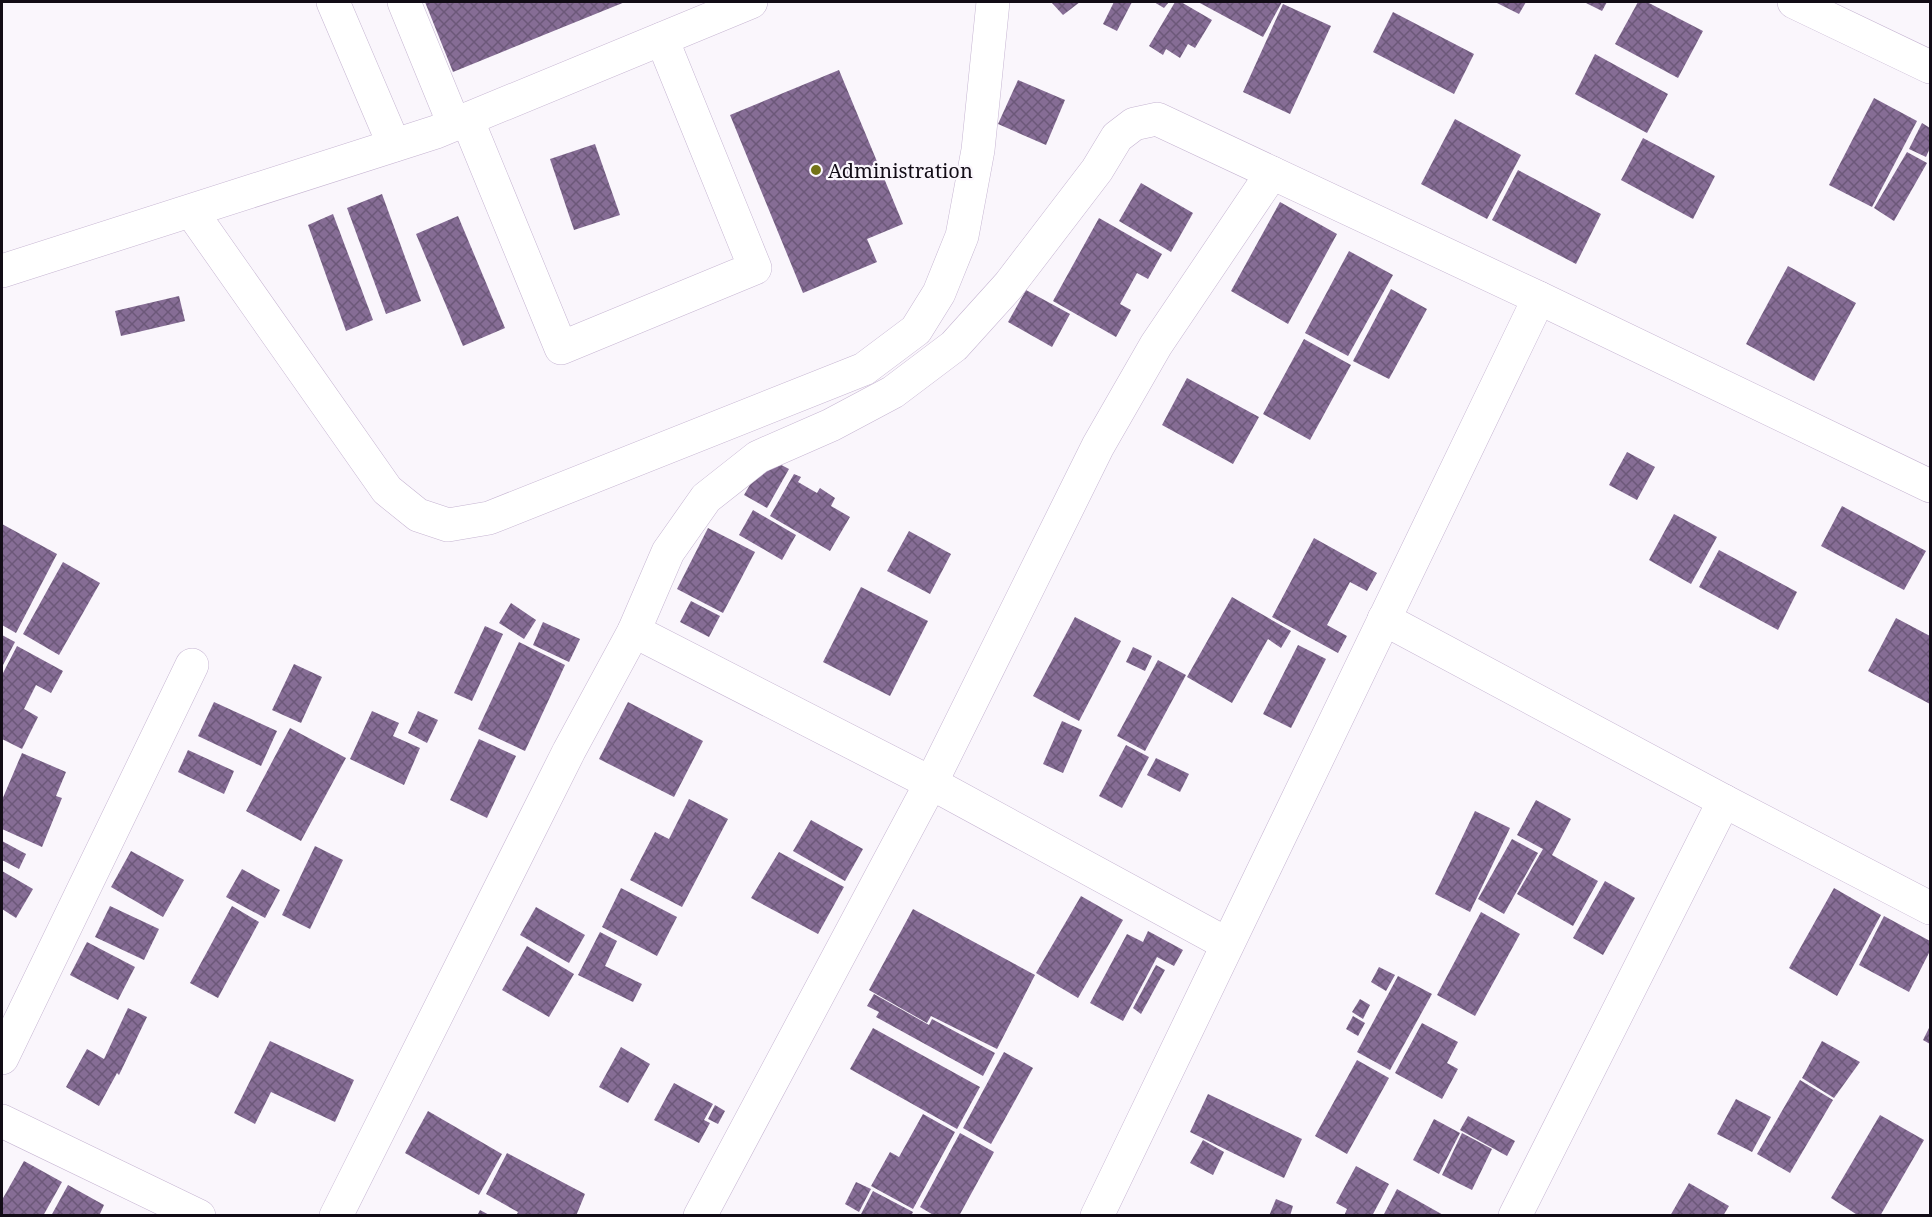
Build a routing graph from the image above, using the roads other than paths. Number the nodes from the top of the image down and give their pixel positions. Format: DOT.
graph roads {
  1 [pos="333,2"];
  2 [pos="404,2"];
  3 [pos="751,2"];
  4 [pos="993,2"];
  5 [pos="1794,2"];
  6 [pos="662,39"];
  7 [pos="1930,67"];
  8 [pos="460,122"];
  9 [pos="394,145"];
  10 [pos="1272,173"];
  11 [pos="191,211"];
  12 [pos="2,271"];
  13 [pos="1539,298"];
  14 [pos="1930,486"];
  15 [pos="1384,619"];
  16 [pos="634,631"];
  17 [pos="192,664"];
  18 [pos="931,783"];
  19 [pos="1724,801"];
  20 [pos="1930,908"];
  21 [pos="1227,945"];
  22 [pos="2,1058"];
  23 [pos="2,1121"];
  24 [pos="199,1215"];
  25 [pos="336,1215"];
  26 [pos="700,1215"];
  27 [pos="1097,1215"];
  28 [pos="1515,1215"];
  1 -- 9 [label="street"];
  2 -- 8 [label="street"];
  3 -- 6 [label="street"];
  4 -- 11 [label="street"];
  5 -- 7 [label="street"];
  6 -- 8 [label="street"];
  6 -- 8 [label="street"];
  8 -- 9 [label="street"];
  9 -- 11 [label="street"];
  10 -- 13 [label="street"];
  10 -- 16 [label="street"];
  10 -- 18 [label="street"];
  11 -- 12 [label="street"];
  13 -- 14 [label="street"];
  13 -- 15 [label="street"];
  15 -- 19 [label="street"];
  15 -- 21 [label="street"];
  16 -- 18 [label="street"];
  16 -- 25 [label="street"];
  17 -- 22 [label="street"];
  18 -- 21 [label="street"];
  18 -- 26 [label="street"];
  19 -- 20 [label="street"];
  19 -- 28 [label="street"];
  21 -- 27 [label="street"];
  23 -- 24 [label="street"];
}
